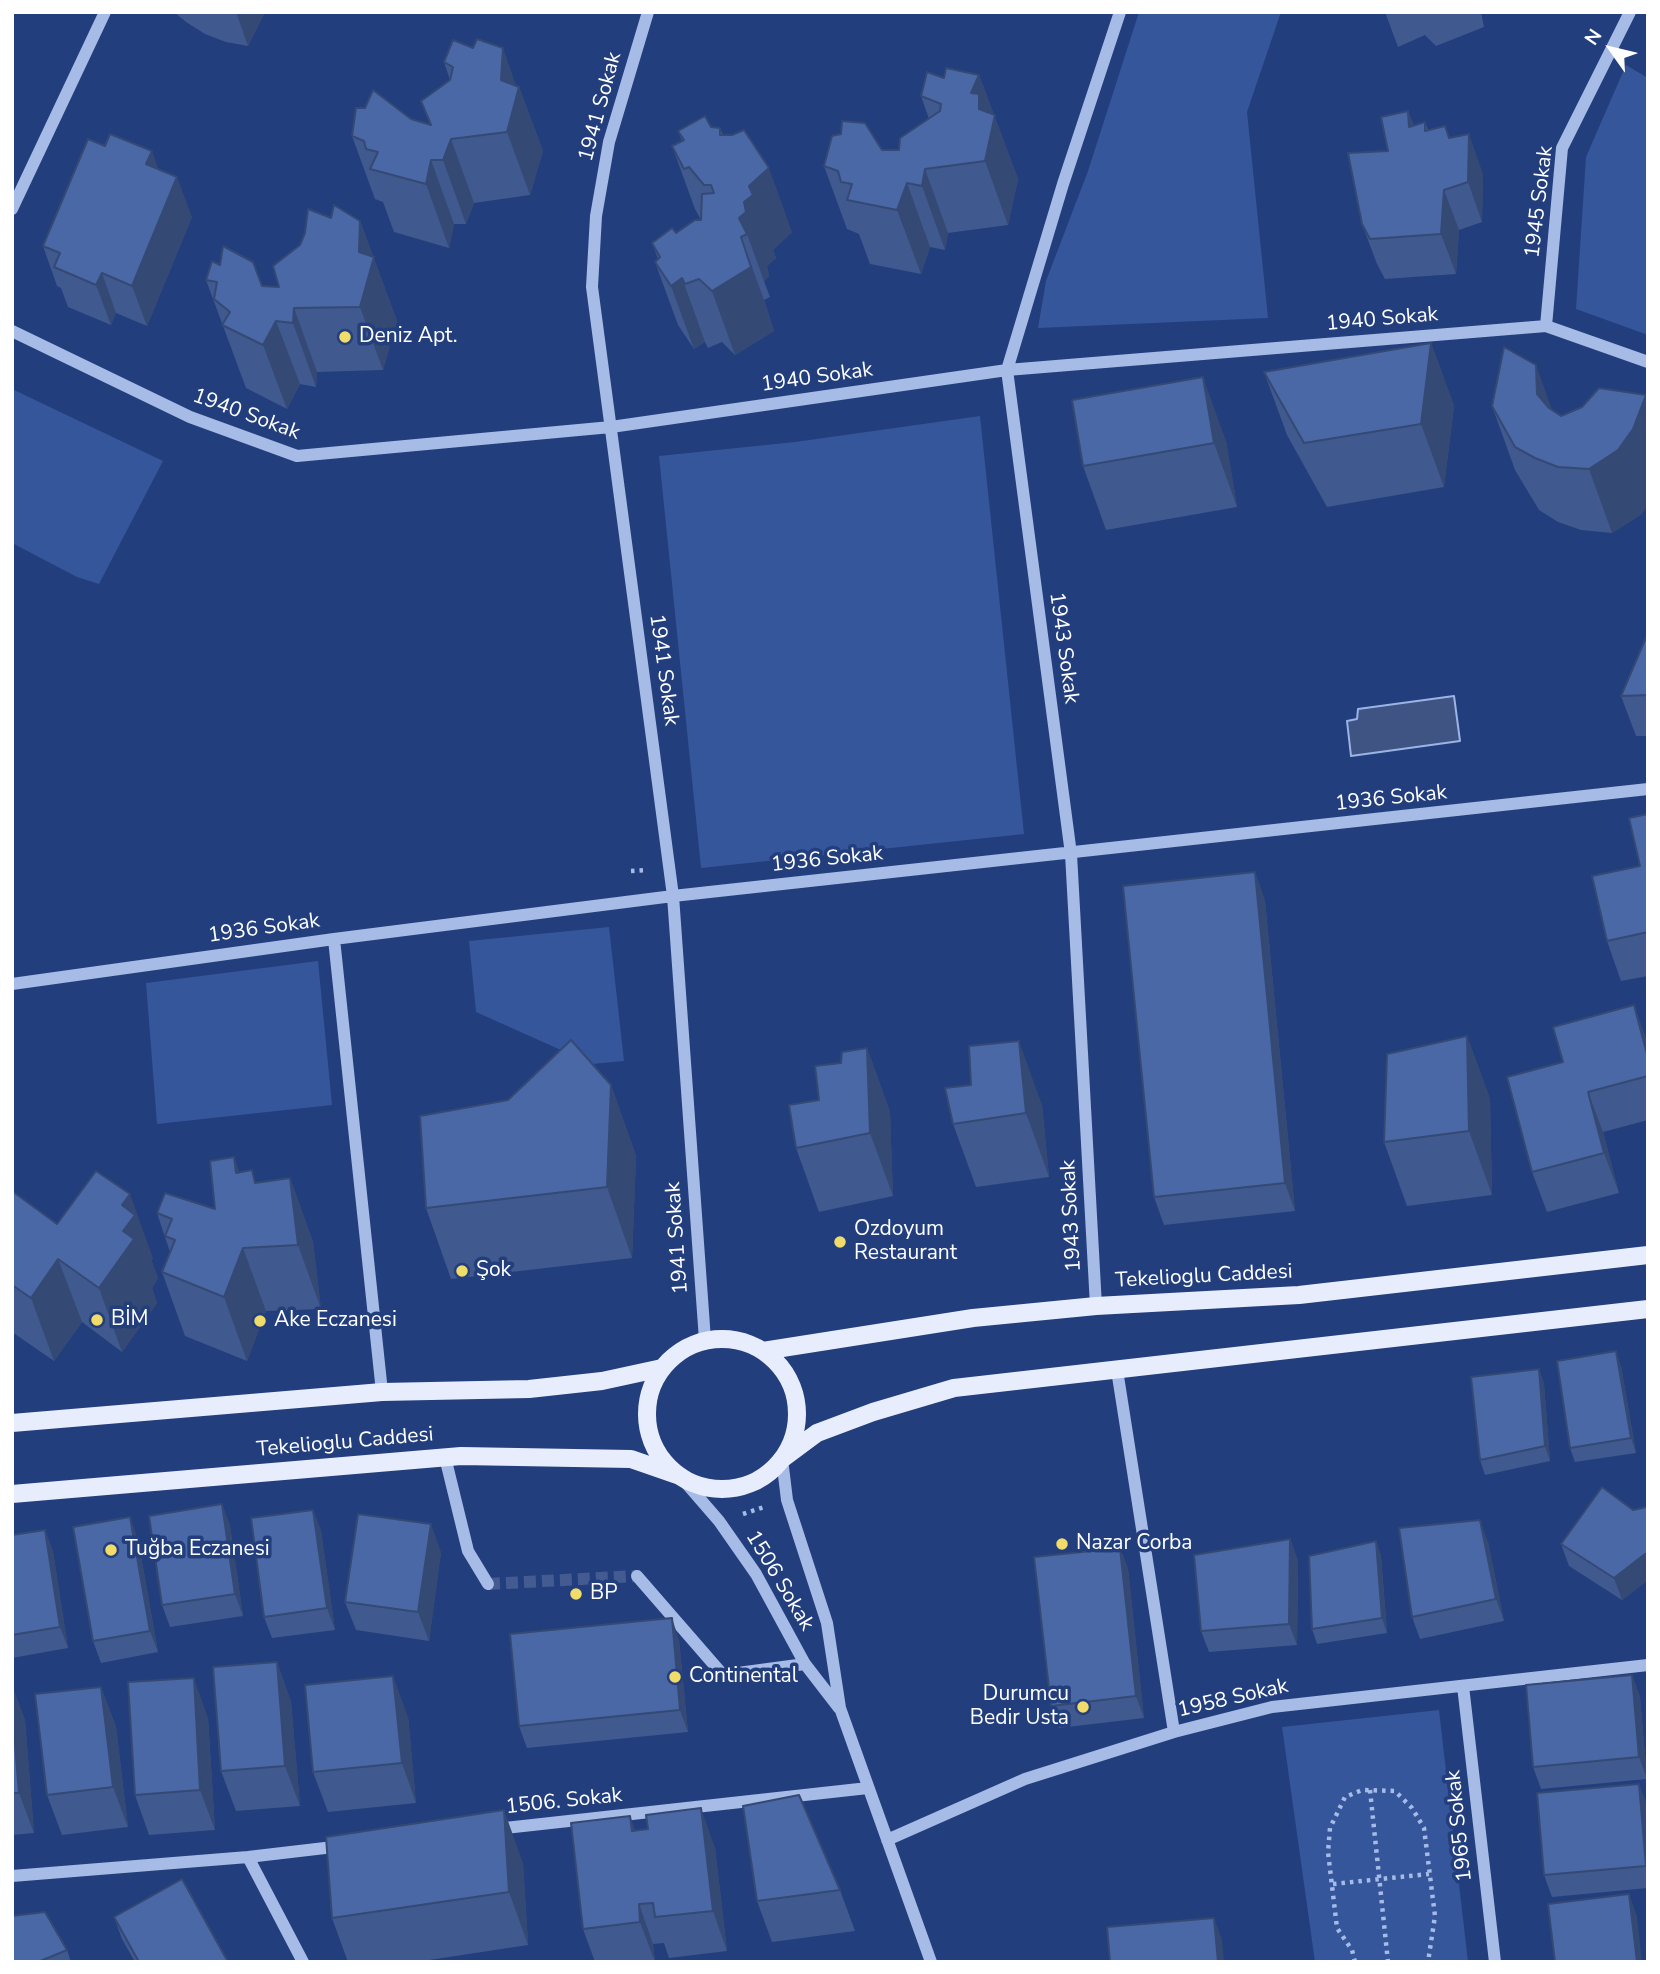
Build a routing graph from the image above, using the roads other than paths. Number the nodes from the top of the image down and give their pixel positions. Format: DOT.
graph roads {
  1 [pos="105,12"];
  2 [pos="648,12"];
  3 [pos="1120,12"];
  4 [pos="1630,12"];
  5 [pos="12,209"];
  6 [pos="1546,326"];
  7 [pos="12,331"];
  8 [pos="1648,362"];
  9 [pos="1007,370"];
  10 [pos="611,427"];
  11 [pos="1648,789"];
  12 [pos="1071,854"];
  13 [pos="673,896"];
  14 [pos="334,939"];
  15 [pos="12,984"];
  16 [pos="1648,1255"];
  17 [pos="1096,1306"];
  18 [pos="1648,1309"];
  19 [pos="705,1340"];
  20 [pos="763,1351"];
  21 [pos="662,1368"];
  22 [pos="1117,1370"];
  23 [pos="382,1392"];
  24 [pos="12,1423"];
  25 [pos="445,1457"];
  26 [pos="782,1459"];
  27 [pos="680,1476"];
  28 [pos="12,1494"];
  29 [pos="637,1576"];
  30 [pos="488,1584"];
  31 [pos="805,1664"];
  32 [pos="1648,1665"];
  33 [pos="1463,1686"];
  34 [pos="840,1708"];
  35 [pos="1174,1732"];
  36 [pos="868,1788"];
  37 [pos="482,1831"];
  38 [pos="887,1840"];
  39 [pos="358,1845"];
  40 [pos="248,1857"];
  41 [pos="12,1876"];
  42 [pos="303,1962"];
  43 [pos="931,1962"];
  44 [pos="1495,1962"];
  1 -- 5 [label="street"];
  2 -- 10 [label="street, 1941 Sokak"];
  3 -- 9 [label="street, 1943 Sokak"];
  4 -- 6 [label="street, 1945 Sokak"];
  6 -- 8 [label="street, 1940 Sokak"];
  6 -- 9 [label="street, 1940 Sokak"];
  7 -- 10 [label="street, 1940 Sokak"];
  9 -- 10 [label="street, 1940 Sokak"];
  9 -- 12 [label="street, 1943 Sokak"];
  10 -- 13 [label="street, 1941 Sokak"];
  11 -- 12 [label="street, 1936 Sokak"];
  12 -- 13 [label="street, 1936 Sokak"];
  12 -- 17 [label="street, 1943 Sokak"];
  13 -- 14 [label="street, 1936 Sokak"];
  13 -- 19 [label="street, 1941 Sokak"];
  14 -- 15 [label="street, 1936 Sokak"];
  14 -- 23 [label="street"];
  16 -- 17 [label="main road, Tekelioglu Caddesi"];
  17 -- 20 [label="main road, Tekelioglu Caddesi"];
  18 -- 22 [label="main road"];
  19 -- 20 [label="main road"];
  19 -- 21 [label="main road"];
  20 -- 26 [label="main road"];
  21 -- 23 [label="main road"];
  21 -- 27 [label="main road"];
  22 -- 26 [label="main road"];
  22 -- 35 [label="street"];
  23 -- 24 [label="main road"];
  25 -- 27 [label="main road, Tekelioglu Caddesi"];
  25 -- 28 [label="main road, Tekelioglu Caddesi"];
  25 -- 30 [label="street"];
  26 -- 27 [label="main road"];
  26 -- 34 [label="street, 1506 Sokak"];
  27 -- 31 [label="street, 1506 Sokak"];
  29 -- 31 [label="street"];
  31 -- 34 [label="street, 1506 Sokak"];
  32 -- 33 [label="street, 1958 Sokak"];
  33 -- 35 [label="street, 1958 Sokak"];
  33 -- 44 [label="street, 1965 Sokak"];
  34 -- 36 [label="street, 1506 Sokak"];
  35 -- 38 [label="street, 1958 Sokak"];
  36 -- 37 [label="street, 1506. Sokak"];
  36 -- 38 [label="street, 1506 Sokak"];
  38 -- 43 [label="street, 1506 Sokak"];
  39 -- 40 [label="street"];
  40 -- 41 [label="street"];
  40 -- 42 [label="street"];
}
